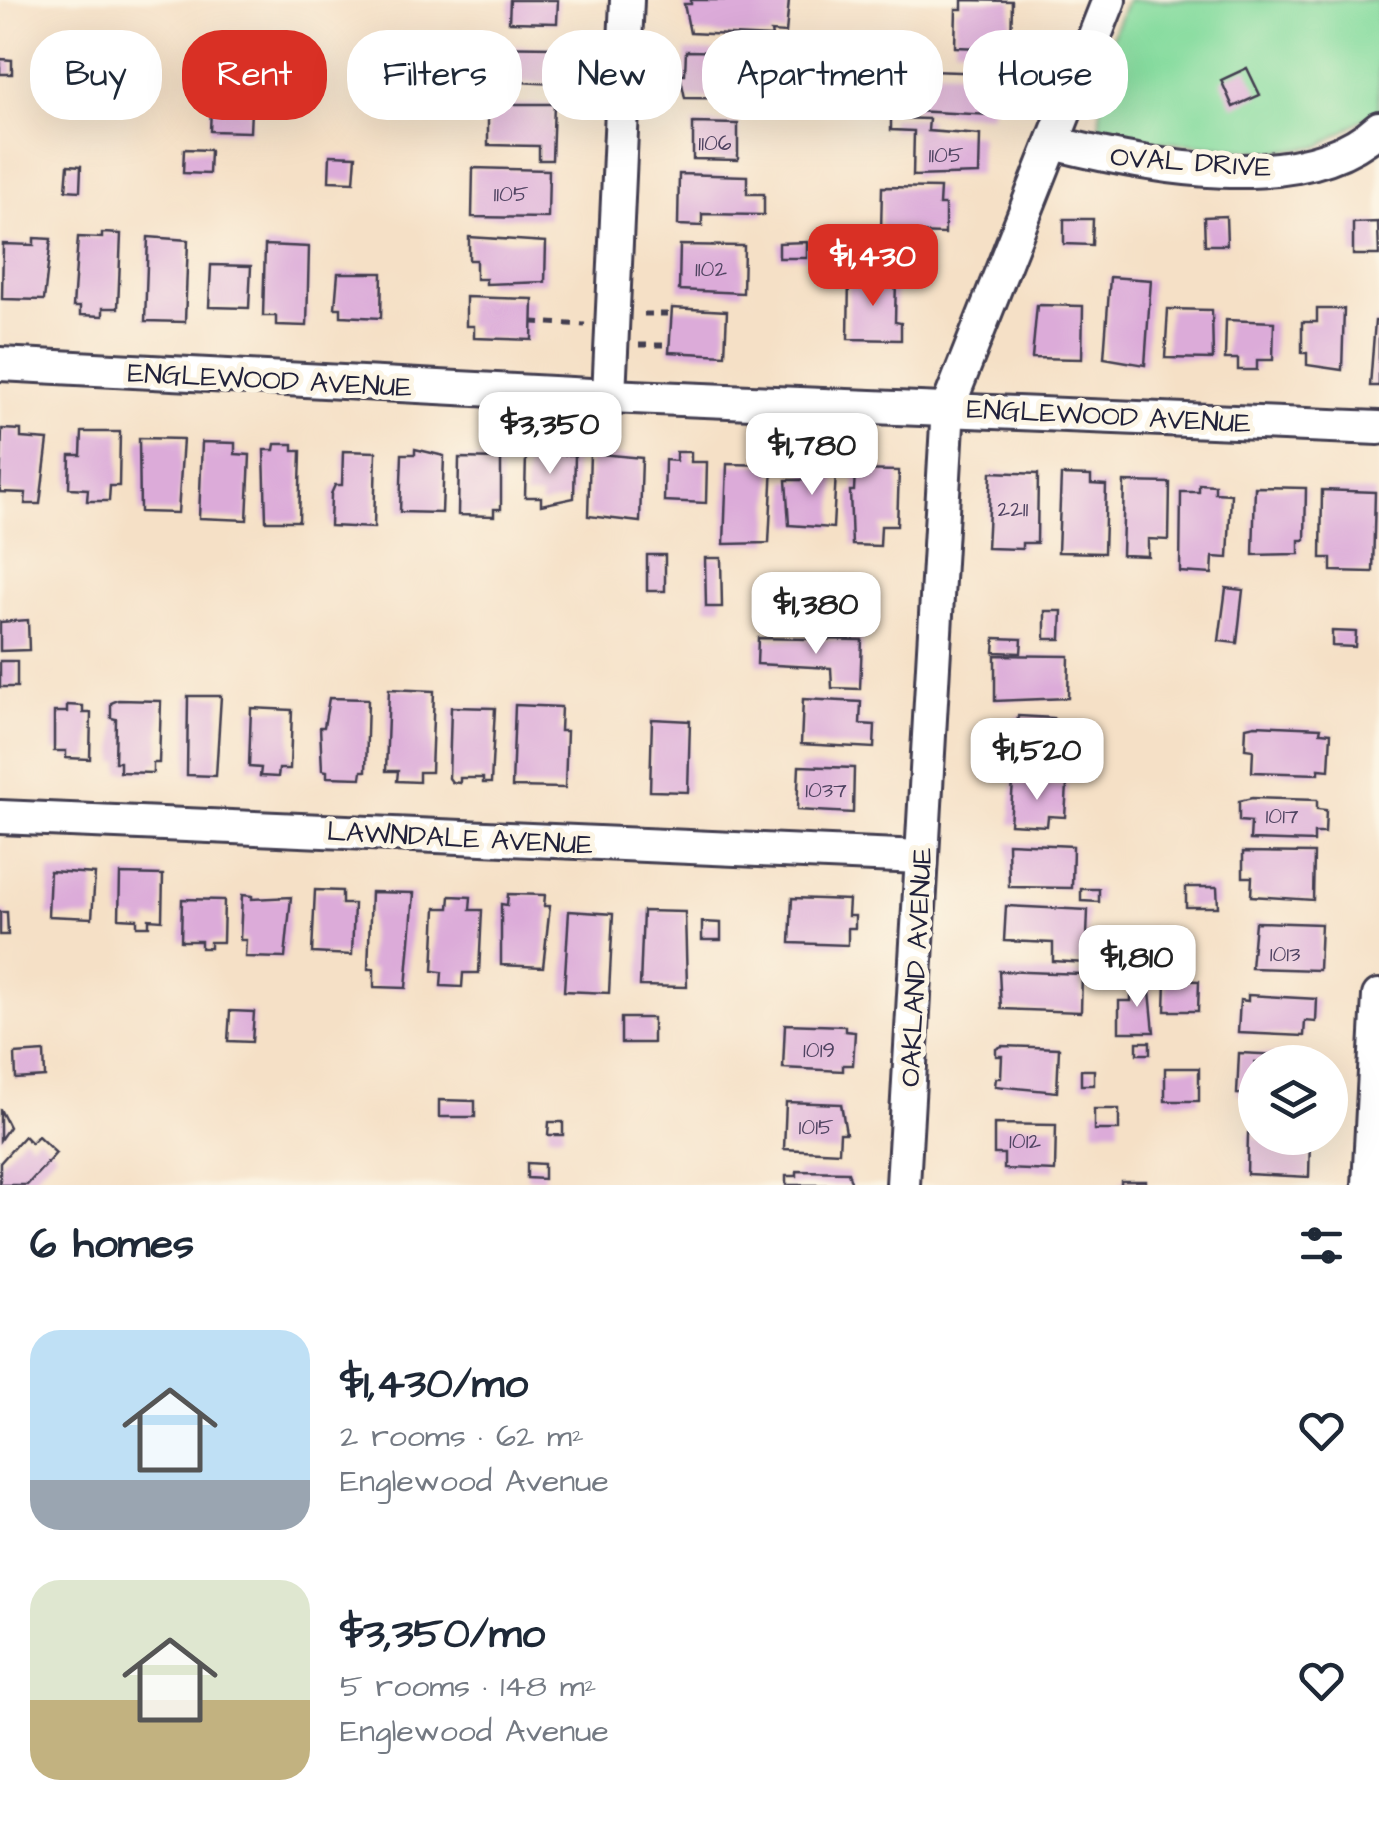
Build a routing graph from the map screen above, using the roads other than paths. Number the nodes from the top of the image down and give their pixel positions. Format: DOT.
graph roads {
  1 [pos="627,0"];
  2 [pos="1109,0"];
  3 [pos="1379,128"];
  4 [pos="1054,144"];
  5 [pos="0,364"];
  6 [pos="609,396"];
  7 [pos="948,407"];
  8 [pos="1379,428"];
  9 [pos="0,816"];
  10 [pos="921,857"];
  11 [pos="1379,996"];
  12 [pos="903,1185"];
  13 [pos="1369,1185"];
  1 -- 6 [label="street"];
  2 -- 4 [label="street, OAKLAND AVENUE"];
  3 -- 4 [label="street, OVAL DRIVE"];
  4 -- 7 [label="street, OAKLAND AVENUE"];
  5 -- 6 [label="street, ENGLEWOOD AVENUE"];
  6 -- 7 [label="street, ENGLEWOOD AVENUE"];
  7 -- 8 [label="street, ENGLEWOOD AVENUE"];
  7 -- 10 [label="street, OAKLAND AVENUE"];
  9 -- 10 [label="street, LAWNDALE AVENUE"];
  10 -- 12 [label="street, OAKLAND AVENUE"];
  11 -- 13 [label="street"];
}
